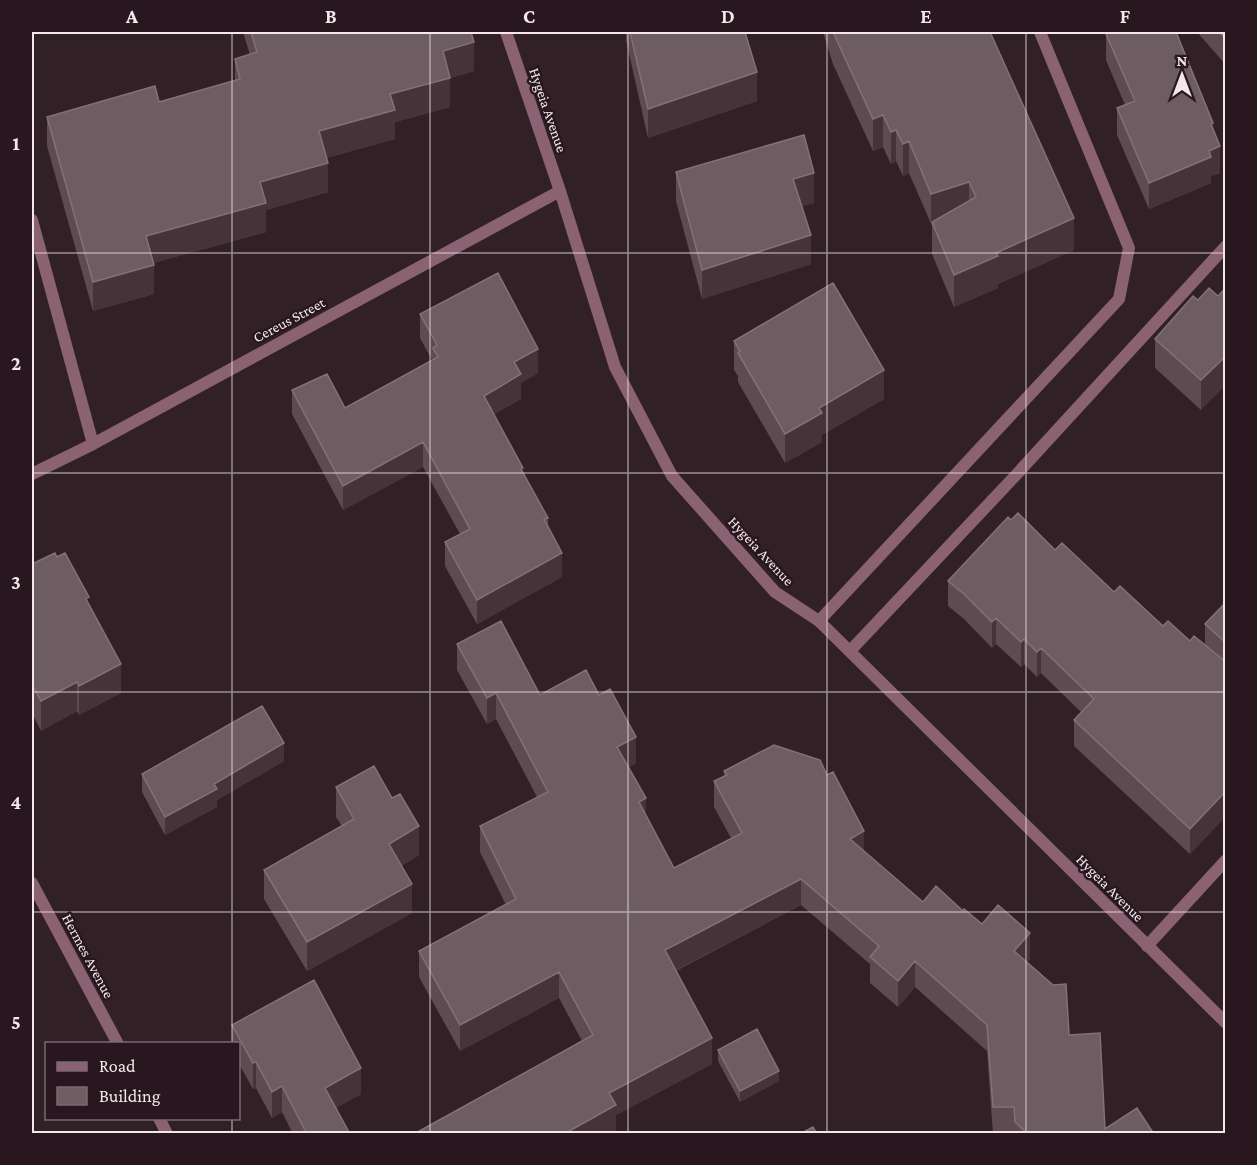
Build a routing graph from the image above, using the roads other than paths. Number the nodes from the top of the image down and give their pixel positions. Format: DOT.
graph roads {
  1 [pos="506,32"];
  2 [pos="1040,32"];
  3 [pos="560,191"];
  4 [pos="32,220"];
  5 [pos="1226,246"];
  6 [pos="93,444"];
  7 [pos="32,474"];
  8 [pos="819,621"];
  9 [pos="850,651"];
  10 [pos="1226,860"];
  11 [pos="32,883"];
  12 [pos="1147,945"];
  13 [pos="1226,1023"];
  14 [pos="117,1042"];
  15 [pos="160,1120"];
  16 [pos="167,1134"];
  1 -- 3 [label="street, Hygeia Avenue"];
  2 -- 8 [label="street"];
  3 -- 6 [label="street, Cereus Street"];
  3 -- 8 [label="street, Hygeia Avenue"];
  4 -- 6 [label="street"];
  5 -- 9 [label="street"];
  6 -- 7 [label="street, Cereus Street"];
  8 -- 9 [label="street, Hygeia Avenue"];
  9 -- 12 [label="street, Hygeia Avenue"];
  10 -- 12 [label="street"];
  11 -- 14 [label="street, Hermes Avenue"];
  12 -- 13 [label="street, Hygeia Avenue"];
  15 -- 16 [label="street"];
}
